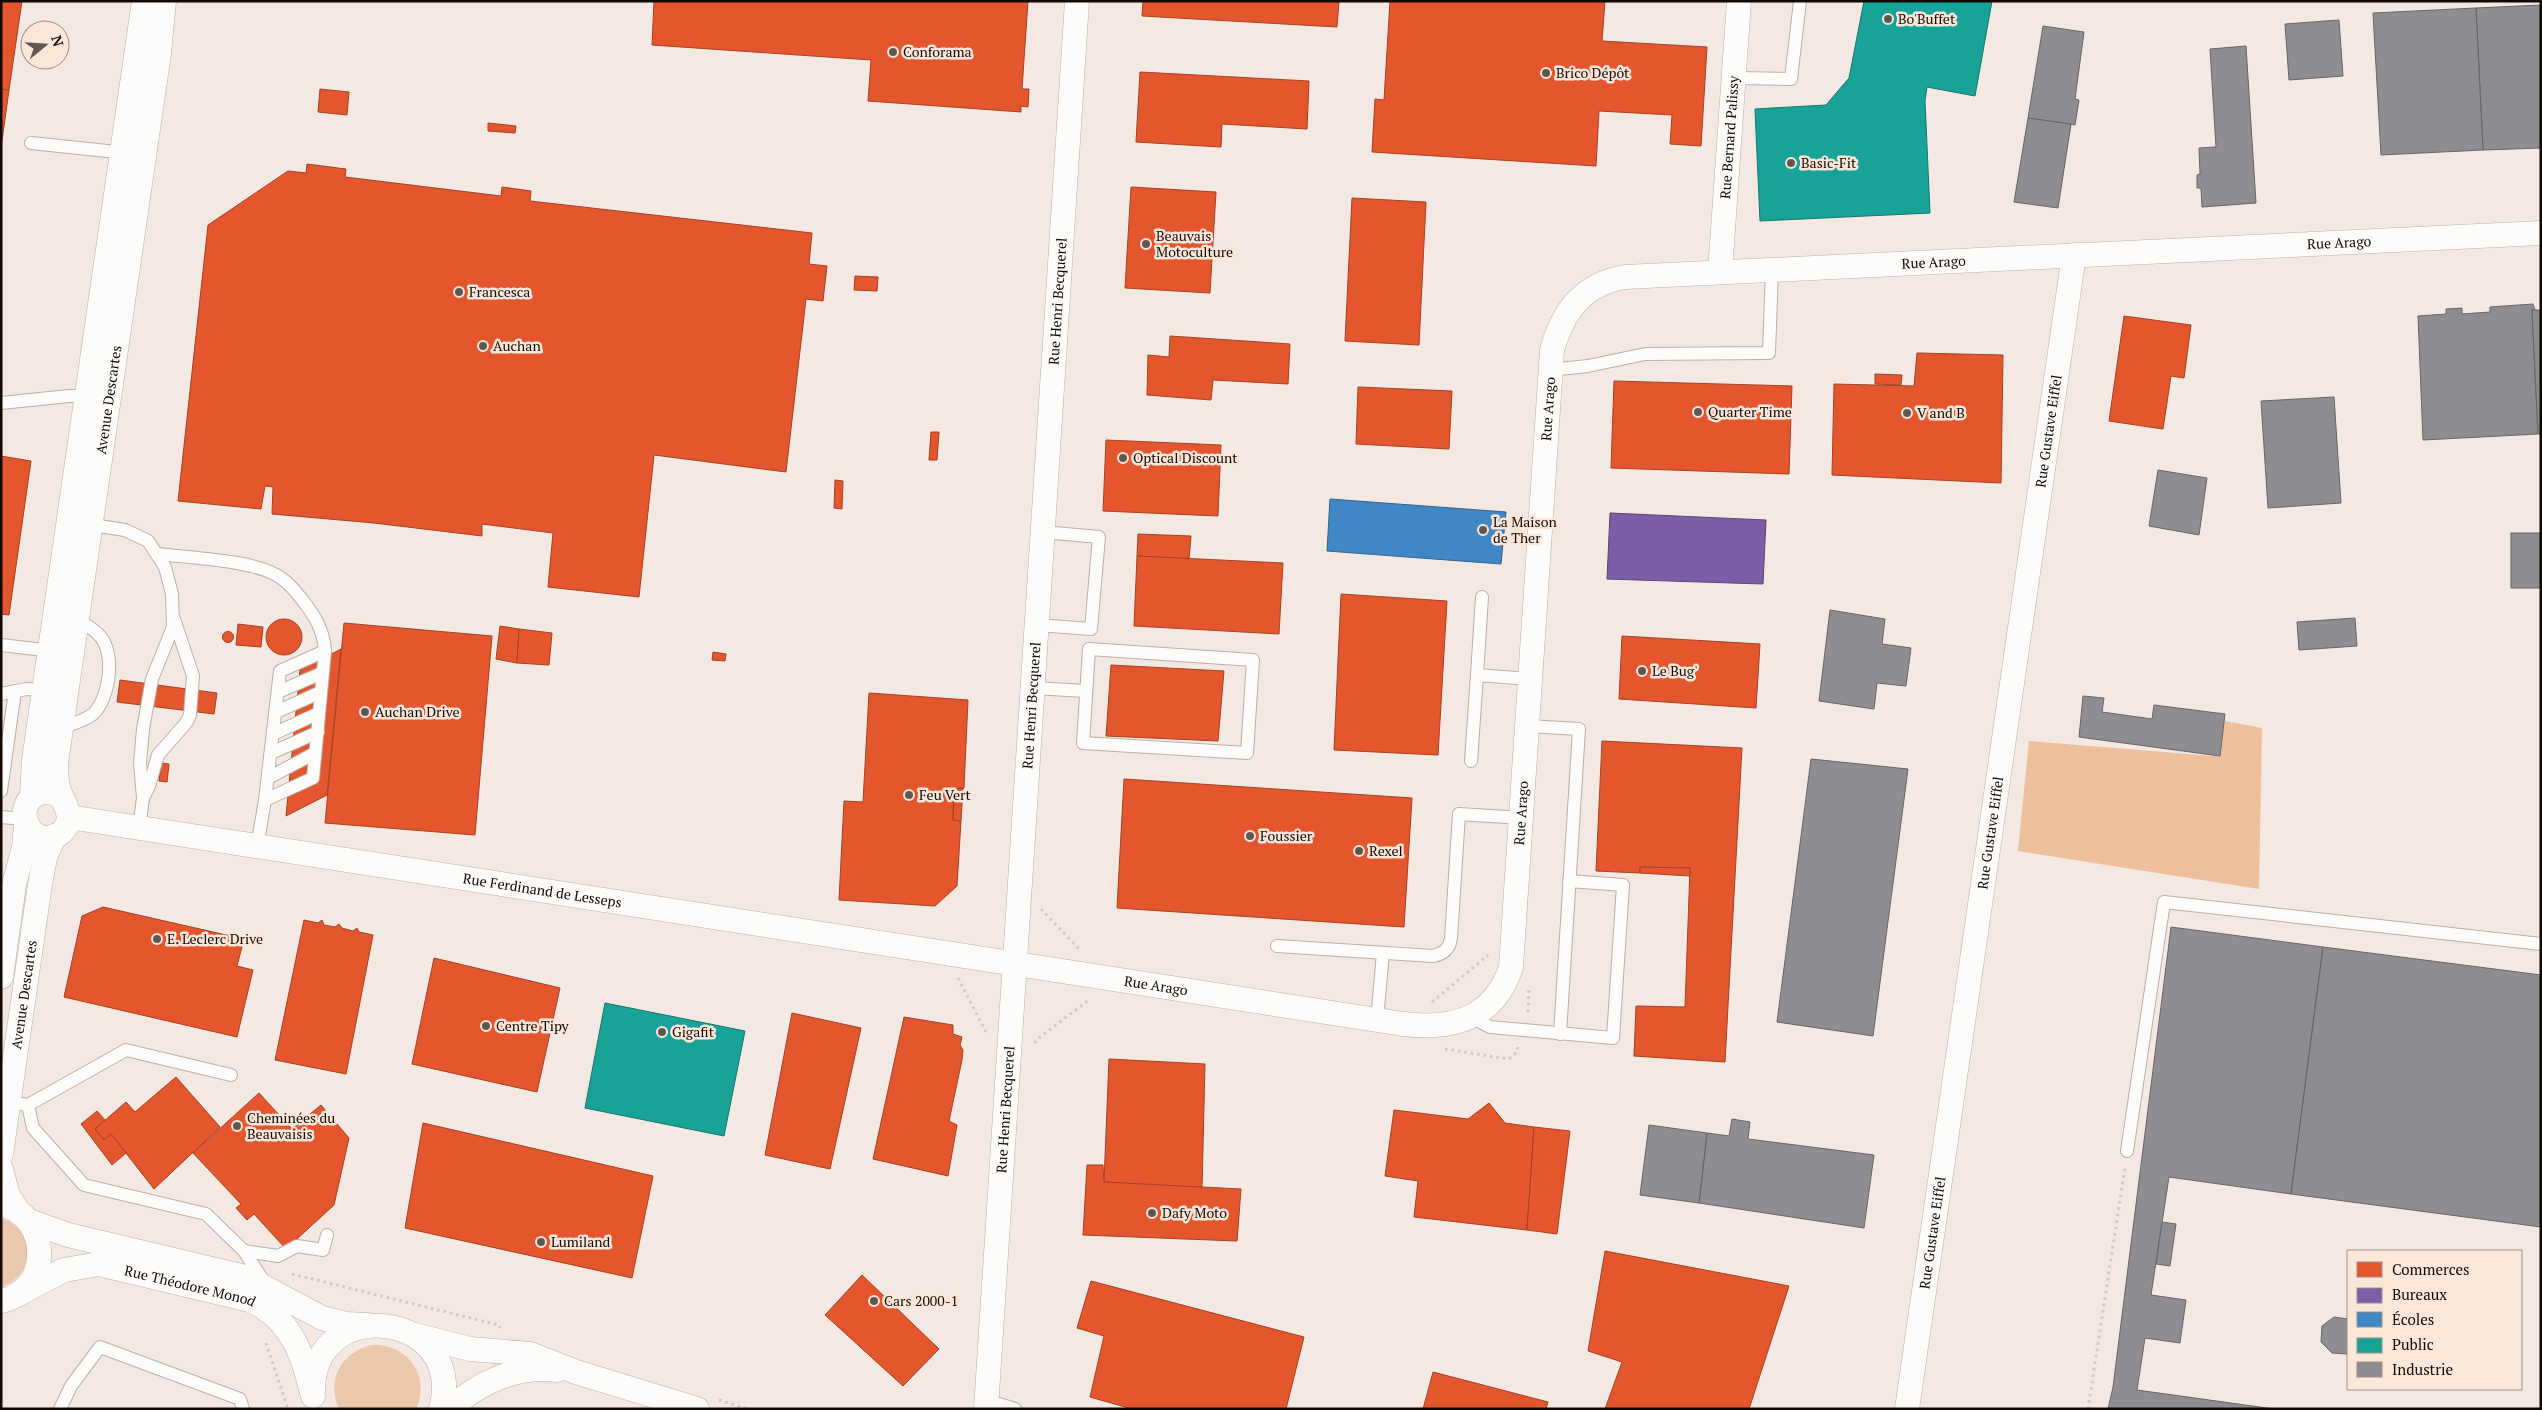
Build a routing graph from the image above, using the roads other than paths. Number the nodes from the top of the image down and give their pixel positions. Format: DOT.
graph roads {
  1 [pos="144,1"];
  2 [pos="164,1"];
  3 [pos="1077,1"];
  4 [pos="1739,1"];
  5 [pos="1800,1"];
  6 [pos="1734,78"];
  7 [pos="31,143"];
  8 [pos="133,153"];
  9 [pos="2541,233"];
  10 [pos="2074,255"];
  11 [pos="1772,270"];
  12 [pos="1720,272"];
  13 [pos="1550,370"];
  14 [pos="98,397"];
  15 [pos="1,403"];
  16 [pos="80,524"];
  17 [pos="1043,532"];
  18 [pos="158,554"];
  19 [pos="1482,597"];
  20 [pos="174,619"];
  21 [pos="77,620"];
  22 [pos="1037,625"];
  23 [pos="1,645"];
  24 [pos="325,651"];
  25 [pos="61,652"];
  26 [pos="322,673"];
  27 [pos="1477,675"];
  28 [pos="1530,679"];
  29 [pos="1033,688"];
  30 [pos="15,691"];
  31 [pos="55,691"];
  32 [pos="1086,691"];
  33 [pos="278,692"];
  34 [pos="321,692"];
  35 [pos="1,694"];
  36 [pos="276,712"];
  37 [pos="319,712"];
  38 [pos="1528,726"];
  39 [pos="61,728"];
  40 [pos="318,732"];
  41 [pos="273,734"];
  42 [pos="316,753"];
  43 [pos="271,754"];
  44 [pos="1471,760"];
  45 [pos="268,778"];
  46 [pos="1,791"];
  47 [pos="32,797"];
  48 [pos="143,798"];
  49 [pos="265,800"];
  50 [pos="65,808"];
  51 [pos="1522,818"];
  52 [pos="17,820"];
  53 [pos="139,829"];
  54 [pos="54,836"];
  55 [pos="257,847"];
  56 [pos="1570,881"];
  57 [pos="2541,944"];
  58 [pos="1278,946"];
  59 [pos="1383,953"];
  60 [pos="1015,964"];
  61 [pos="1,977"];
  62 [pos="1471,1017"];
  63 [pos="1377,1020"];
  64 [pos="1560,1034"];
  65 [pos="231,1075"];
  66 [pos="12,1103"];
  67 [pos="2127,1151"];
  68 [pos="1,1154"];
  69 [pos="1,1169"];
  70 [pos="16,1212"];
  71 [pos="327,1235"];
  72 [pos="244,1251"];
  73 [pos="269,1289"];
  74 [pos="9,1297"];
  75 [pos="367,1325"];
  76 [pos="415,1335"];
  77 [pos="576,1372"];
  78 [pos="315,1403"];
  79 [pos="986,1404"];
  80 [pos="60,1409"];
  81 [pos="244,1409"];
  82 [pos="441,1409"];
  83 [pos="450,1409"];
  84 [pos="697,1409"];
  85 [pos="1015,1409"];
  86 [pos="1907,1409"];
  1 -- 8 [label="street, Avenue Descartes"];
  2 -- 8 [label="street, Avenue Descartes"];
  3 -- 17 [label="street, Rue Henri Becquerel"];
  4 -- 6 [label="street, Rue Bernard Palissy"];
  5 -- 6 [label="lane"];
  6 -- 12 [label="street, Rue Bernard Palissy"];
  7 -- 8 [label="lane"];
  8 -- 14 [label="street, Avenue Descartes"];
  9 -- 10 [label="street, Rue Arago"];
  10 -- 11 [label="street, Rue Arago"];
  10 -- 86 [label="street, Rue Gustave Eiffel"];
  11 -- 12 [label="street, Rue Arago"];
  11 -- 13 [label="lane"];
  12 -- 13 [label="street, Rue Arago"];
  13 -- 28 [label="street, Rue Arago"];
  14 -- 15 [label="lane"];
  14 -- 16 [label="street, Avenue Descartes"];
  16 -- 18 [label="lane"];
  16 -- 21 [label="street, Avenue Descartes"];
  16 -- 25 [label="street, Avenue Descartes"];
  17 -- 22 [label="street, Rue Henri Becquerel"];
  17 -- 22 [label="lane"];
  18 -- 20 [label="lane"];
  18 -- 24 [label="lane"];
  19 -- 27 [label="lane"];
  20 -- 48 [label="lane"];
  20 -- 48 [label="lane"];
  21 -- 25 [label="street, Avenue Descartes"];
  21 -- 39 [label="lane"];
  22 -- 29 [label="street, Rue Henri Becquerel"];
  23 -- 25 [label="lane"];
  24 -- 26 [label="lane"];
  24 -- 33 [label="lane"];
  25 -- 31 [label="street, Avenue Descartes"];
  26 -- 33 [label="lane"];
  26 -- 34 [label="lane"];
  27 -- 28 [label="lane"];
  27 -- 44 [label="lane"];
  28 -- 38 [label="street, Rue Arago"];
  29 -- 32 [label="lane"];
  29 -- 60 [label="street, Rue Henri Becquerel"];
  30 -- 31 [label="lane"];
  30 -- 35 [label="lane"];
  30 -- 46 [label="lane"];
  31 -- 39 [label="street, Avenue Descartes"];
  31 -- 47 [label="street, Avenue Descartes"];
  32 -- 32 [label="lane"];
  33 -- 36 [label="lane"];
  34 -- 36 [label="lane"];
  34 -- 37 [label="lane"];
  36 -- 41 [label="lane"];
  37 -- 40 [label="lane"];
  37 -- 41 [label="lane"];
  38 -- 51 [label="street, Rue Arago"];
  38 -- 56 [label="lane"];
  39 -- 50 [label="street, Avenue Descartes"];
  40 -- 42 [label="lane"];
  40 -- 43 [label="lane"];
  41 -- 43 [label="lane"];
  42 -- 45 [label="lane"];
  42 -- 49 [label="lane"];
  43 -- 45 [label="lane"];
  45 -- 49 [label="lane"];
  47 -- 50 [label="street"];
  47 -- 52 [label="street, Avenue Descartes"];
  48 -- 53 [label="lane"];
  49 -- 55 [label="lane"];
  50 -- 53 [label="street, Rue Ferdinand de Lesseps"];
  50 -- 54 [label="street, Avenue Descartes"];
  51 -- 59 [label="lane"];
  51 -- 62 [label="street, Rue Arago"];
  52 -- 54 [label="street"];
  52 -- 61 [label="street, Avenue Descartes"];
  53 -- 55 [label="street, Rue Ferdinand de Lesseps"];
  54 -- 66 [label="street, Avenue Descartes"];
  55 -- 60 [label="street, Rue Ferdinand de Lesseps"];
  56 -- 64 [label="lane"];
  56 -- 64 [label="lane"];
  57 -- 67 [label="lane"];
  58 -- 59 [label="lane"];
  59 -- 63 [label="lane"];
  60 -- 63 [label="street, Rue Arago"];
  60 -- 79 [label="street, Rue Henri Becquerel"];
  62 -- 63 [label="street, Rue Arago"];
  62 -- 64 [label="lane"];
  65 -- 66 [label="lane"];
  66 -- 68 [label="street, Avenue Descartes"];
  66 -- 72 [label="lane"];
  69 -- 70 [label="street"];
  70 -- 73 [label="street, Rue Théodore Monod"];
  70 -- 74 [label="street"];
  71 -- 72 [label="lane"];
  72 -- 73 [label="lane"];
  73 -- 75 [label="street, Rue Théodore Monod"];
  74 -- 78 [label="street, Rue Théodore Monod"];
  75 -- 76 [label="street, Rue Théodore Monod"];
  75 -- 78 [label="street"];
  76 -- 77 [label="street"];
  76 -- 82 [label="street"];
  77 -- 83 [label="street"];
  77 -- 84 [label="street"];
  79 -- 85 [label="lane"];
  80 -- 81 [label="lane"];
}
